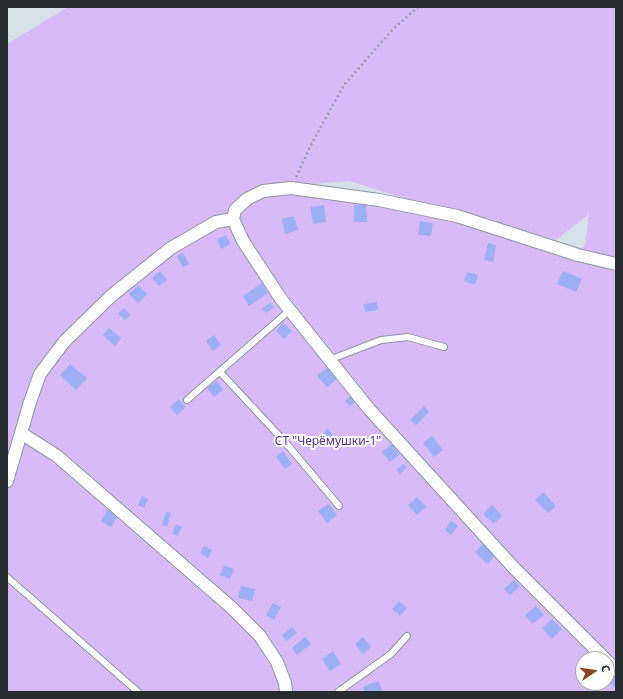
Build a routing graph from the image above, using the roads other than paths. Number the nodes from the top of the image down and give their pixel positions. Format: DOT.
graph roads {
  1 [pos="233,219"];
  2 [pos="616,264"];
  3 [pos="290,310"];
  4 [pos="444,347"];
  5 [pos="329,360"];
  6 [pos="220,372"];
  7 [pos="187,400"];
  8 [pos="21,433"];
  9 [pos="7,481"];
  10 [pos="339,506"];
  11 [pos="7,577"];
  12 [pos="407,636"];
  13 [pos="597,651"];
  14 [pos="138,692"];
  15 [pos="286,692"];
  16 [pos="338,692"];
  1 -- 2 [label="street"];
  1 -- 3 [label="street"];
  1 -- 8 [label="street"];
  3 -- 5 [label="street"];
  3 -- 6 [label="lane"];
  4 -- 5 [label="lane"];
  5 -- 13 [label="street"];
  6 -- 7 [label="lane"];
  6 -- 10 [label="lane"];
  8 -- 9 [label="street"];
  8 -- 15 [label="street"];
  11 -- 14 [label="lane"];
  12 -- 16 [label="lane"];
}
